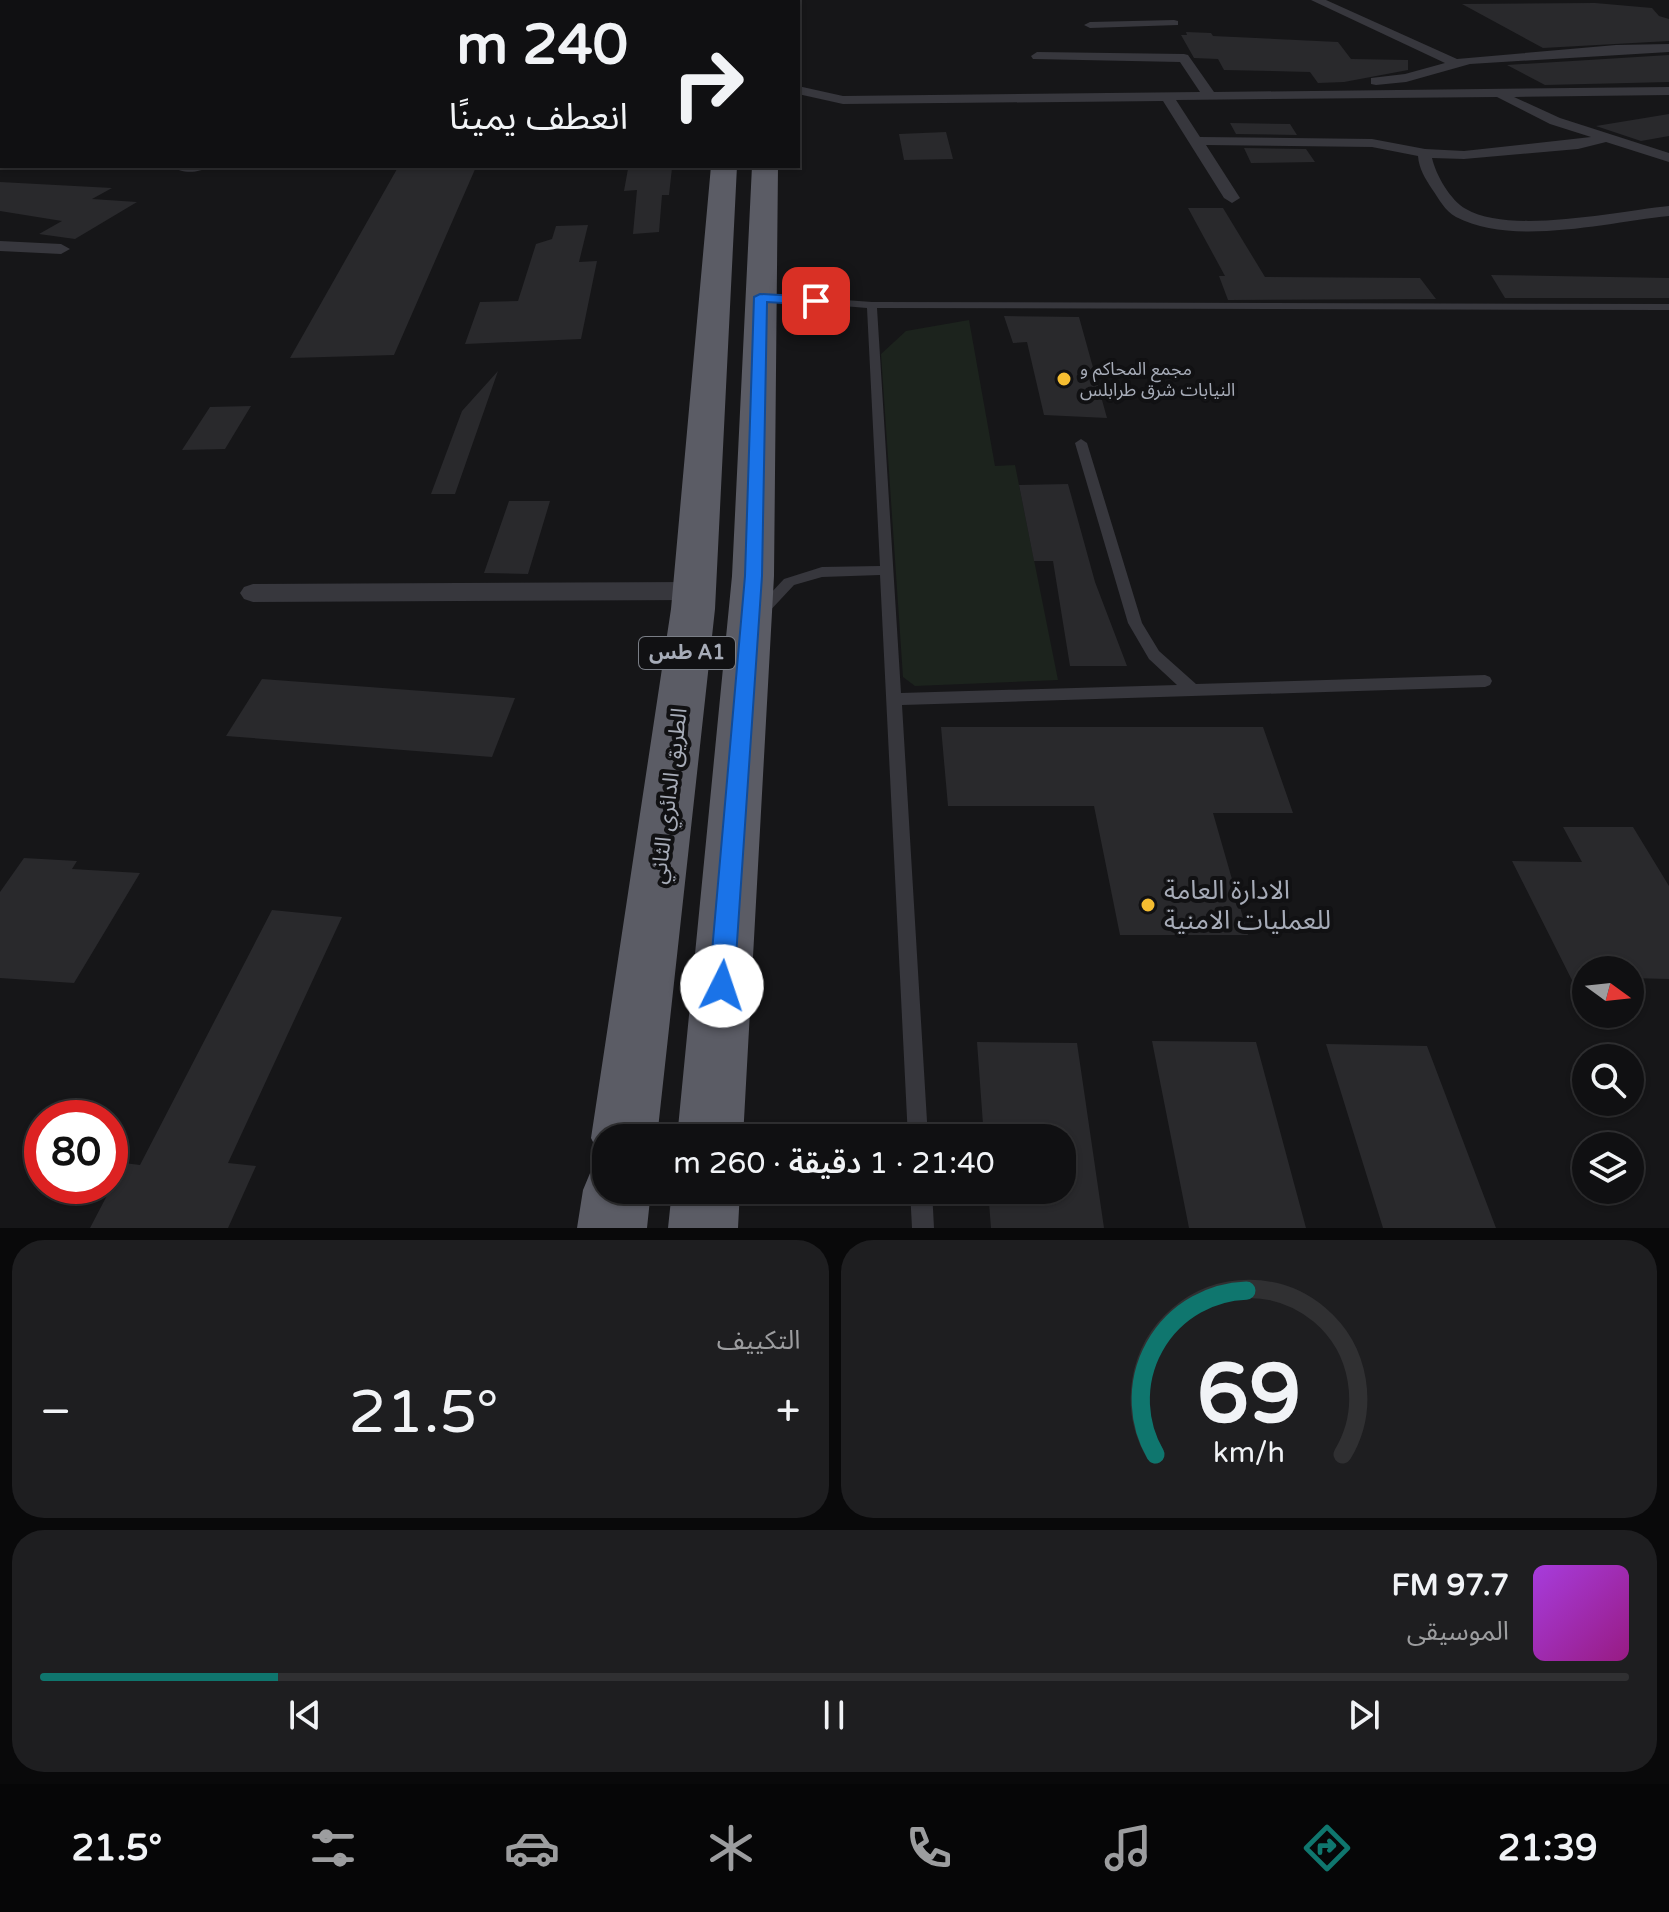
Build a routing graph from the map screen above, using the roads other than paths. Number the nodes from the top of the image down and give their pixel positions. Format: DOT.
graph roads {
  1 [pos="1317,0"];
  2 [pos="1090,25"];
  3 [pos="1180,48"];
  4 [pos="1669,48"];
  5 [pos="1037,56"];
  6 [pos="1455,63"];
  7 [pos="800,90"];
  8 [pos="1669,91"];
  9 [pos="1497,94"];
  10 [pos="1317,97"];
  11 [pos="1168,98"];
  12 [pos="1211,98"];
  13 [pos="843,100"];
  14 [pos="805,105"];
  15 [pos="1606,138"];
  16 [pos="1196,141"];
  17 [pos="1425,153"];
  18 [pos="1669,158"];
  19 [pos="724,168"];
  20 [pos="765,168"];
  21 [pos="1232,198"];
  22 [pos="1669,211"];
  23 [pos="0,246"];
  24 [pos="61,249"];
  25 [pos="760,297"];
  26 [pos="872,305"];
  27 [pos="1669,307"];
  28 [pos="1081,443"];
  29 [pos="887,570"];
  30 [pos="694,591"];
  31 [pos="253,593"];
  32 [pos="749,622"];
  33 [pos="1485,681"];
  34 [pos="1193,690"];
  35 [pos="894,699"];
  36 [pos="626,1124"];
  37 [pos="711,1124"];
  38 [pos="917,1124"];
  39 [pos="615,1204"];
  40 [pos="705,1204"];
  41 [pos="922,1204"];
  42 [pos="612,1228"];
  43 [pos="703,1228"];
  44 [pos="923,1228"];
  1 -- 6 [label="street"];
  2 -- 3 [label="street"];
  3 -- 5 [label="street"];
  3 -- 12 [label="street"];
  4 -- 6 [label="street"];
  6 -- 10 [label="street"];
  7 -- 13 [label="street"];
  8 -- 9 [label="street"];
  9 -- 10 [label="street"];
  9 -- 15 [label="street"];
  10 -- 12 [label="street"];
  11 -- 12 [label="street"];
  11 -- 13 [label="street"];
  11 -- 16 [label="street"];
  13 -- 14 [label="street"];
  15 -- 17 [label="street"];
  15 -- 18 [label="street"];
  16 -- 17 [label="street"];
  16 -- 21 [label="street"];
  17 -- 22 [label="street"];
  19 -- 30 [label="highway, الطريق الدائري الثاني / طس A1"];
  20 -- 25 [label="highway, طس A1"];
  23 -- 24 [label="street"];
  25 -- 26 [label="lane"];
  25 -- 32 [label="highway, طس A1"];
  26 -- 27 [label="lane"];
  26 -- 29 [label="lane"];
  28 -- 34 [label="lane"];
  29 -- 32 [label="lane"];
  29 -- 35 [label="lane"];
  30 -- 31 [label="street"];
  30 -- 36 [label="highway, الطريق الدائري الثاني / طس A1"];
  32 -- 37 [label="highway, طس A1"];
  33 -- 34 [label="lane"];
  34 -- 35 [label="lane"];
  35 -- 38 [label="lane"];
  39 -- 42 [label="highway"];
  40 -- 43 [label="highway"];
  41 -- 44 [label="lane"];
}
